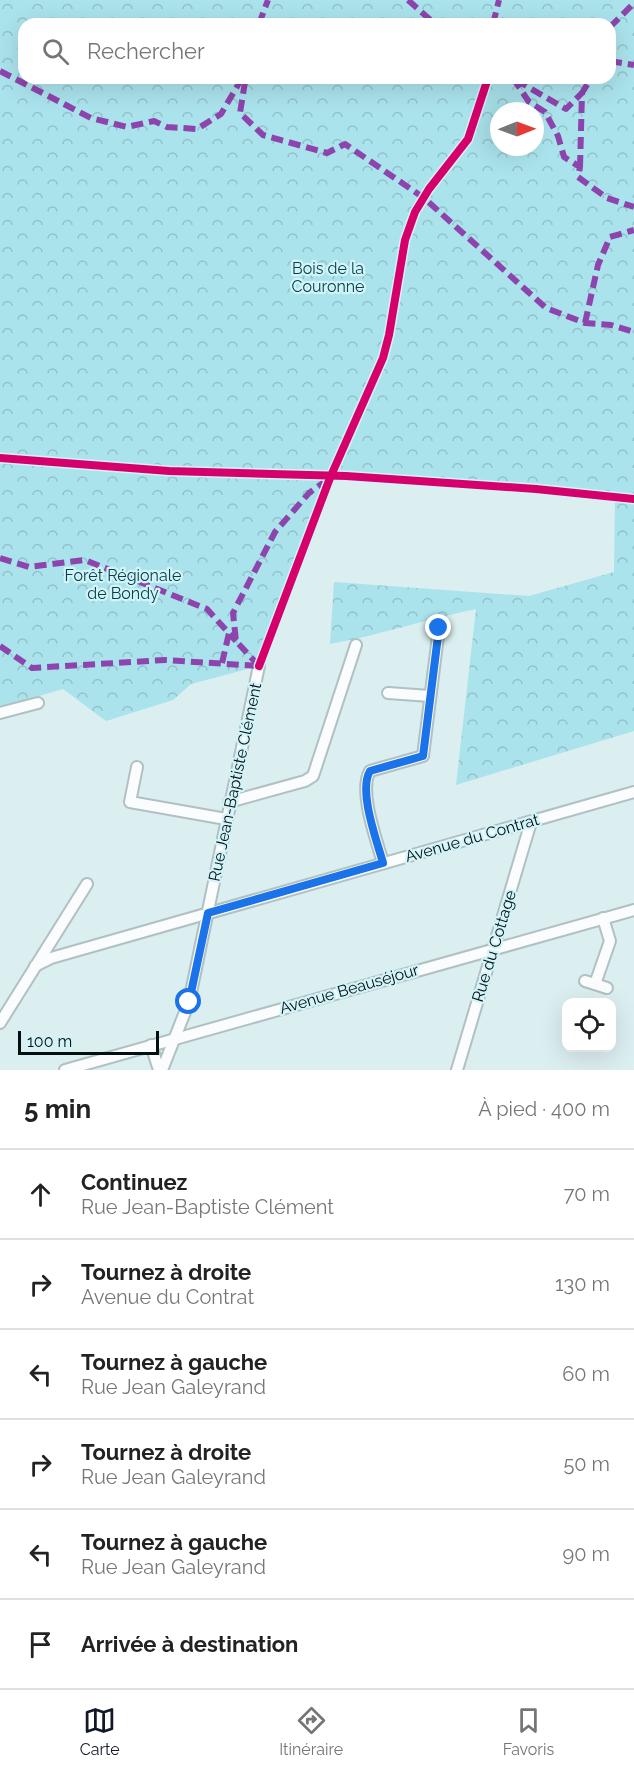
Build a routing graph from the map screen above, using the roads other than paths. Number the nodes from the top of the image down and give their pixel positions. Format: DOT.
graph roads {
  1 [pos="439,628"];
  2 [pos="356,645"];
  3 [pos="259,666"];
  4 [pos="388,693"];
  5 [pos="430,696"];
  6 [pos="38,703"];
  7 [pos="0,713"];
  8 [pos="137,767"];
  9 [pos="634,792"];
  10 [pos="229,802"];
  11 [pos="226,819"];
  12 [pos="531,822"];
  13 [pos="383,863"];
  14 [pos="87,884"];
  15 [pos="634,910"];
  16 [pos="208,913"];
  17 [pos="603,918"];
  18 [pos="494,949"];
  19 [pos="35,966"];
  20 [pos="607,988"];
  21 [pos="0,1023"];
  22 [pos="173,1039"];
  23 [pos="151,1046"];
  24 [pos="65,1070"];
  25 [pos="161,1070"];
  26 [pos="457,1070"];
  1 -- 5 [label="street"];
  2 -- 10 [label="street"];
  3 -- 10 [label="street, Rue Jean-Baptiste Clément"];
  4 -- 5 [label="street"];
  5 -- 13 [label="street"];
  6 -- 7 [label="street"];
  8 -- 11 [label="street"];
  9 -- 12 [label="street, Avenue du Contrat"];
  10 -- 11 [label="street, Rue Jean-Baptiste Clément"];
  11 -- 16 [label="street, Rue Jean-Baptiste Clément"];
  12 -- 13 [label="street, Avenue du Contrat"];
  12 -- 18 [label="street, Rue du Cottage"];
  13 -- 16 [label="street, Avenue du Contrat"];
  14 -- 19 [label="street"];
  15 -- 17 [label="street, Avenue Beauséjour"];
  16 -- 19 [label="street, Avenue du Contrat"];
  16 -- 22 [label="street, Rue Jean-Baptiste Clément"];
  17 -- 18 [label="street, Avenue Beauséjour"];
  17 -- 20 [label="street"];
  18 -- 22 [label="street, Avenue Beauséjour"];
  18 -- 26 [label="street, Rue du Cottage"];
  19 -- 21 [label="street"];
  22 -- 23 [label="street, Avenue Beauséjour"];
  22 -- 25 [label="street, Rue Jean-Baptiste Clément"];
  23 -- 24 [label="street, Avenue Beauséjour"];
  23 -- 25 [label="street, Rue Jean-Baptiste Clément"];
}
